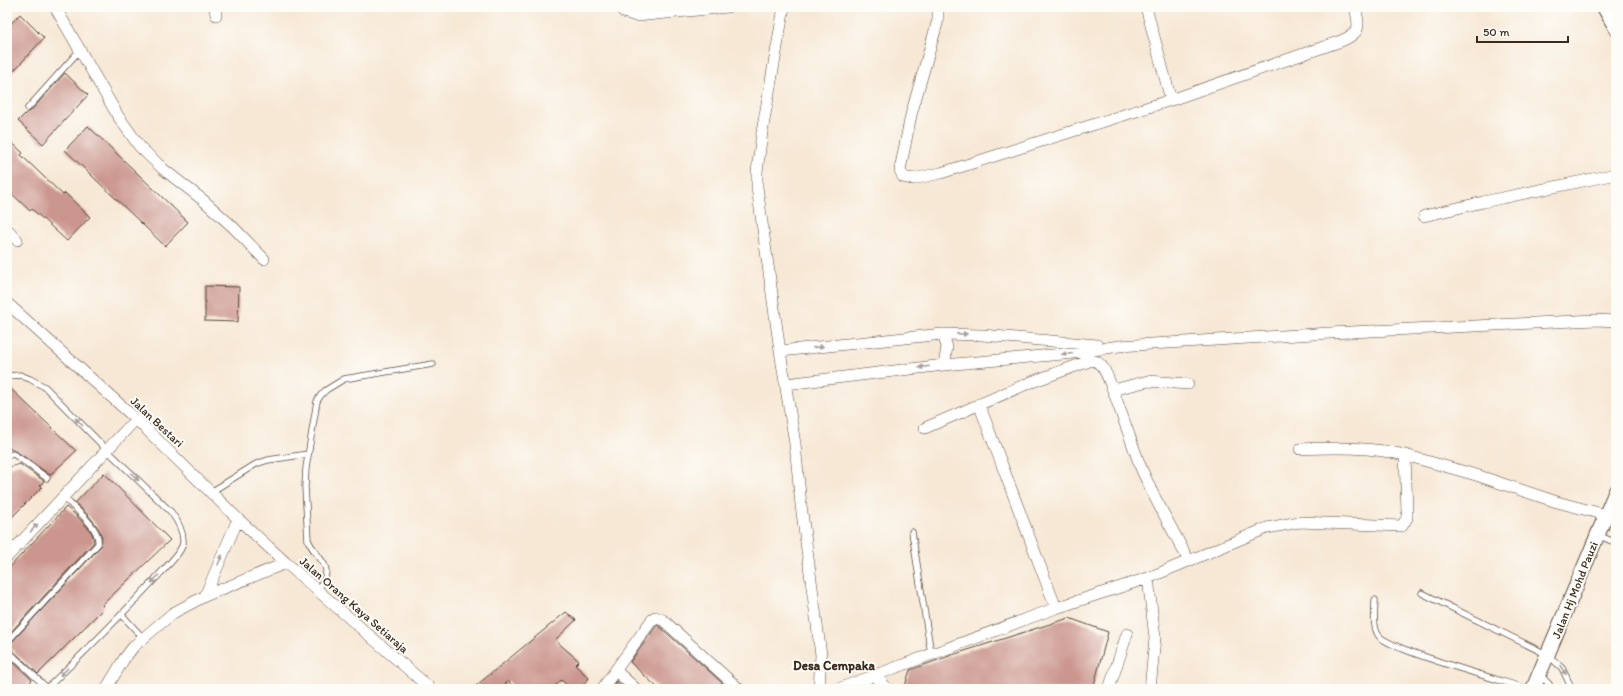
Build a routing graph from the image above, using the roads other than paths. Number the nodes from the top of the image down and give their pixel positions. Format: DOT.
graph roads {
  1 [pos="55,7"];
  2 [pos="620,7"];
  3 [pos="728,7"];
  4 [pos="784,7"];
  5 [pos="938,7"];
  6 [pos="1146,7"];
  7 [pos="1355,7"];
  8 [pos="1604,7"];
  9 [pos="1616,28"];
  10 [pos="79,51"];
  11 [pos="1171,100"];
  12 [pos="28,108"];
  13 [pos="1616,174"];
  14 [pos="1424,216"];
  15 [pos="7,229"];
  16 [pos="17,240"];
  17 [pos="264,259"];
  18 [pos="7,303"];
  19 [pos="1616,312"];
  20 [pos="1596,320"];
  21 [pos="1616,321"];
  22 [pos="942,334"];
  23 [pos="1119,346"];
  24 [pos="780,351"];
  25 [pos="433,364"];
  26 [pos="944,365"];
  27 [pos="7,376"];
  28 [pos="786,384"];
  29 [pos="1188,384"];
  30 [pos="1113,390"];
  31 [pos="979,404"];
  32 [pos="136,419"];
  33 [pos="925,428"];
  34 [pos="1300,448"];
  35 [pos="107,450"];
  36 [pos="308,454"];
  37 [pos="1405,455"];
  38 [pos="7,456"];
  39 [pos="47,478"];
  40 [pos="1616,490"];
  41 [pos="211,492"];
  42 [pos="62,497"];
  43 [pos="1606,516"];
  44 [pos="238,518"];
  45 [pos="912,532"];
  46 [pos="1598,535"];
  47 [pos="1616,543"];
  48 [pos="7,557"];
  49 [pos="1189,561"];
  50 [pos="286,563"];
  51 [pos="1148,578"];
  52 [pos="316,590"];
  53 [pos="1422,593"];
  54 [pos="205,596"];
  55 [pos="1375,600"];
  56 [pos="1056,608"];
  57 [pos="122,615"];
  58 [pos="1127,634"];
  59 [pos="143,638"];
  60 [pos="7,642"];
  61 [pos="7,650"];
  62 [pos="931,654"];
  63 [pos="1548,655"];
  64 [pos="616,671"];
  65 [pos="1540,674"];
  66 [pos="874,675"];
  67 [pos="46,689"];
  68 [pos="106,689"];
  69 [pos="431,689"];
  70 [pos="602,689"];
  71 [pos="636,689"];
  72 [pos="739,689"];
  73 [pos="819,689"];
  74 [pos="838,689"];
  75 [pos="888,689"];
  76 [pos="1108,689"];
  77 [pos="1150,689"];
  78 [pos="1528,689"];
  79 [pos="1533,689"];
  80 [pos="1551,689"];
  81 [pos="1572,689"];
  1 -- 10 [label="street"];
  2 -- 3 [label="street"];
  4 -- 24 [label="street"];
  5 -- 11 [label="street"];
  6 -- 11 [label="street"];
  7 -- 11 [label="street"];
  8 -- 9 [label="street"];
  10 -- 12 [label="lane"];
  10 -- 17 [label="street"];
  13 -- 14 [label="street"];
  15 -- 16 [label="street"];
  18 -- 32 [label="street, Jalan Bestari"];
  19 -- 20 [label="street"];
  20 -- 21 [label="street"];
  20 -- 23 [label="street"];
  22 -- 23 [label="street, one-way"];
  24 -- 22 [label="street, one-way"];
  22 -- 26 [label="street"];
  23 -- 26 [label="street, one-way"];
  24 -- 28 [label="street"];
  25 -- 36 [label="lane"];
  26 -- 28 [label="street, one-way"];
  35 -- 27 [label="lane, one-way"];
  28 -- 73 [label="street"];
  29 -- 30 [label="street"];
  30 -- 31 [label="street"];
  30 -- 49 [label="street"];
  31 -- 33 [label="street"];
  31 -- 56 [label="street"];
  32 -- 35 [label="street"];
  32 -- 41 [label="street, Jalan Bestari"];
  34 -- 37 [label="street"];
  35 -- 42 [label="street"];
  35 -- 57 [label="lane, one-way"];
  36 -- 41 [label="lane"];
  36 -- 52 [label="lane"];
  37 -- 43 [label="street"];
  37 -- 49 [label="street"];
  38 -- 39 [label="lane"];
  40 -- 43 [label="street, Jalan Hj Mohd Pauzi"];
  41 -- 44 [label="street, Jalan Bestari"];
  48 -- 42 [label="street, one-way"];
  42 -- 60 [label="lane"];
  43 -- 46 [label="street, Jalan Hj Mohd Pauzi"];
  44 -- 50 [label="street, Jalan Bestari"];
  54 -- 44 [label="street, one-way"];
  45 -- 62 [label="lane"];
  46 -- 47 [label="lane"];
  46 -- 63 [label="street, Jalan Hj Mohd Pauzi"];
  49 -- 51 [label="street"];
  50 -- 52 [label="street, Jalan Orang Kaya Setiaraja"];
  50 -- 54 [label="street, Jalan Orang Kaya Setiaraja"];
  51 -- 56 [label="street"];
  51 -- 77 [label="street"];
  52 -- 69 [label="street, Jalan Orang Kaya Setiaraja"];
  53 -- 63 [label="lane"];
  54 -- 59 [label="street, Jalan Orang Kaya Setiaraja"];
  55 -- 78 [label="lane"];
  56 -- 62 [label="street"];
  57 -- 59 [label="lane"];
  57 -- 67 [label="lane, one-way"];
  58 -- 76 [label="street"];
  59 -- 68 [label="street, Jalan Orang Kaya Setiaraja"];
  61 -- 67 [label="lane"];
  62 -- 66 [label="street"];
  63 -- 65 [label="street, Jalan Hj Mohd Pauzi"];
  63 -- 81 [label="lane, one-way"];
  64 -- 70 [label="street"];
  64 -- 71 [label="street"];
  64 -- 72 [label="street"];
  65 -- 79 [label="street, Jalan Hj Mohd Pauzi"];
  65 -- 80 [label="lane"];
  66 -- 74 [label="street"];
  66 -- 75 [label="street"];
}
